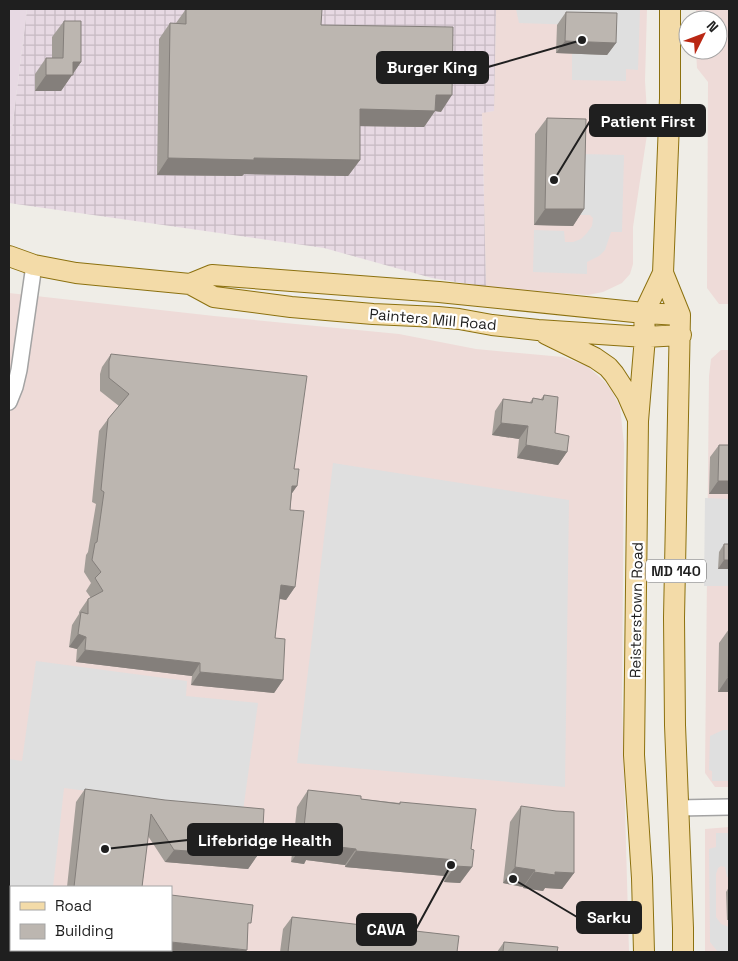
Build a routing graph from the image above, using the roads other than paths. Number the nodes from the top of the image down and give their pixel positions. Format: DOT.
graph roads {
  1 [pos="670,9"];
  2 [pos="9,256"];
  3 [pos="34,265"];
  4 [pos="9,269"];
  5 [pos="663,273"];
  6 [pos="190,284"];
  7 [pos="644,313"];
  8 [pos="680,315"];
  9 [pos="538,330"];
  10 [pos="680,335"];
  11 [pos="645,337"];
  12 [pos="9,402"];
  13 [pos="638,421"];
  14 [pos="729,807"];
  15 [pos="678,808"];
  16 [pos="644,952"];
  17 [pos="683,952"];
  1 -- 5 [label="main road, Reisterstown Road / MD 140"];
  2 -- 3 [label="main road, Painters Mill Road"];
  3 -- 4 [label="main road, Painters Mill Road"];
  3 -- 6 [label="main road, Painters Mill Road"];
  3 -- 12 [label="street"];
  5 -- 7 [label="main road, Reisterstown Road / MD 140"];
  5 -- 8 [label="main road, Reisterstown Road / MD 140"];
  6 -- 7 [label="main road, Painters Mill Road"];
  6 -- 9 [label="main road, Painters Mill Road"];
  7 -- 8 [label="main road, Painters Mill Road"];
  7 -- 11 [label="main road, Reisterstown Road / MD 140"];
  8 -- 10 [label="main road, Reisterstown Road / MD 140"];
  9 -- 11 [label="main road, Painters Mill Road"];
  9 -- 13 [label="main road"];
  10 -- 11 [label="main road, Painters Mill Road"];
  10 -- 15 [label="main road, Reisterstown Road / MD 140"];
  11 -- 13 [label="main road, Reisterstown Road / MD 140"];
  13 -- 16 [label="main road, Reisterstown Road / MD 140"];
  14 -- 15 [label="street"];
  15 -- 17 [label="main road, Reisterstown Road / MD 140"];
}
